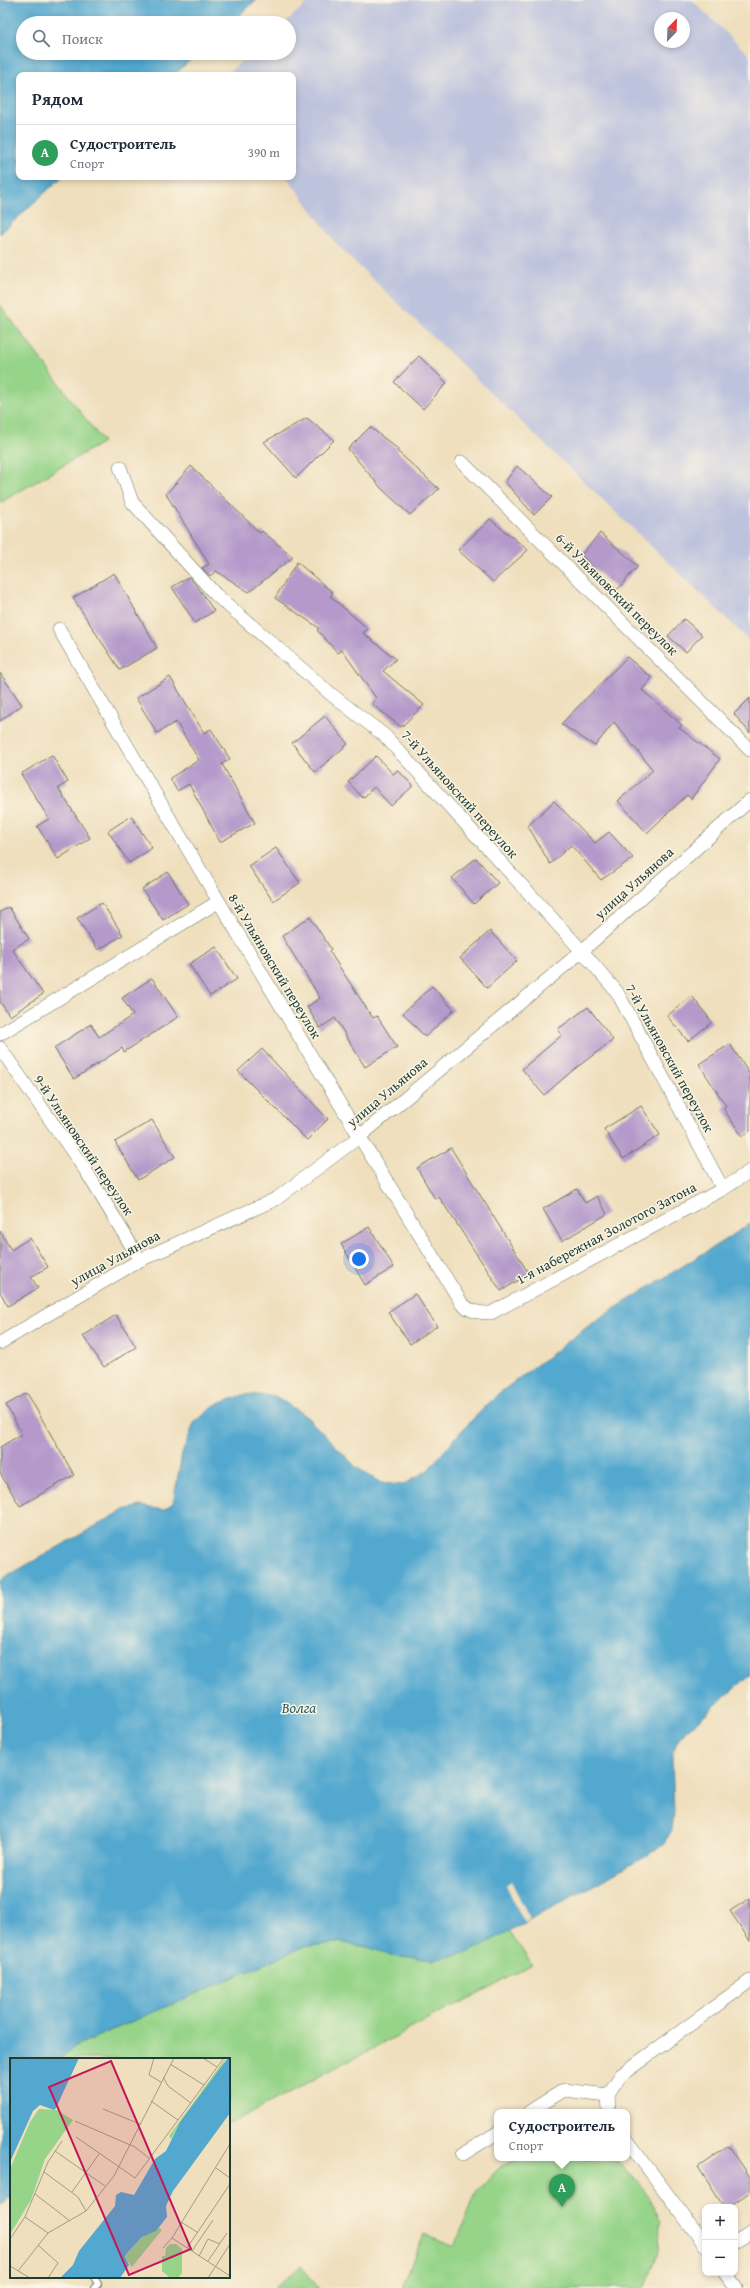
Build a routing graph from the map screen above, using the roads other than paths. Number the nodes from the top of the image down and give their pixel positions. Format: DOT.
graph roads {
  1 [pos="462,462"];
  2 [pos="120,467"];
  3 [pos="58,629"];
  4 [pos="750,750"];
  5 [pos="750,800"];
  6 [pos="218,902"];
  7 [pos="582,951"];
  8 [pos="0,1034"];
  9 [pos="0,1048"];
  10 [pos="359,1137"];
  11 [pos="750,1171"];
  12 [pos="723,1189"];
  13 [pos="140,1260"];
  14 [pos="474,1312"];
  15 [pos="0,1343"];
  16 [pos="750,1981"];
  17 [pos="608,2095"];
  18 [pos="534,2109"];
  19 [pos="609,2109"];
  20 [pos="494,2135"];
  21 [pos="630,2144"];
  22 [pos="463,2154"];
  23 [pos="750,2232"];
  24 [pos="738,2240"];
  25 [pos="702,2241"];
  26 [pos="727,2276"];
  27 [pos="95,2278"];
  28 [pos="94,2288"];
  29 [pos="736,2288"];
  1 -- 4 [label="street, 6-й Ульяновский переулок"];
  2 -- 7 [label="street, 7-й Ульяновский переулок"];
  3 -- 6 [label="street, 8-й Ульяновский переулок"];
  5 -- 7 [label="street, улица Ульянова"];
  6 -- 8 [label="street"];
  6 -- 10 [label="street, 8-й Ульяновский переулок"];
  7 -- 10 [label="street, улица Ульянова"];
  7 -- 12 [label="street, 7-й Ульяновский переулок"];
  9 -- 13 [label="street, 9-й Ульяновский переулок"];
  10 -- 13 [label="street, улица Ульянова"];
  10 -- 14 [label="street, 8-й Ульяновский переулок"];
  11 -- 12 [label="street, 1-я набережная Золотого Затона"];
  12 -- 14 [label="street, 1-я набережная Золотого Затона"];
  13 -- 15 [label="street, улица Ульянова"];
  16 -- 17 [label="street"];
  17 -- 18 [label="street"];
  17 -- 19 [label="street"];
  20 -- 22 [label="street"];
  21 -- 25 [label="street"];
  23 -- 24 [label="street"];
  26 -- 29 [label="street"];
  27 -- 28 [label="lane"];
}
